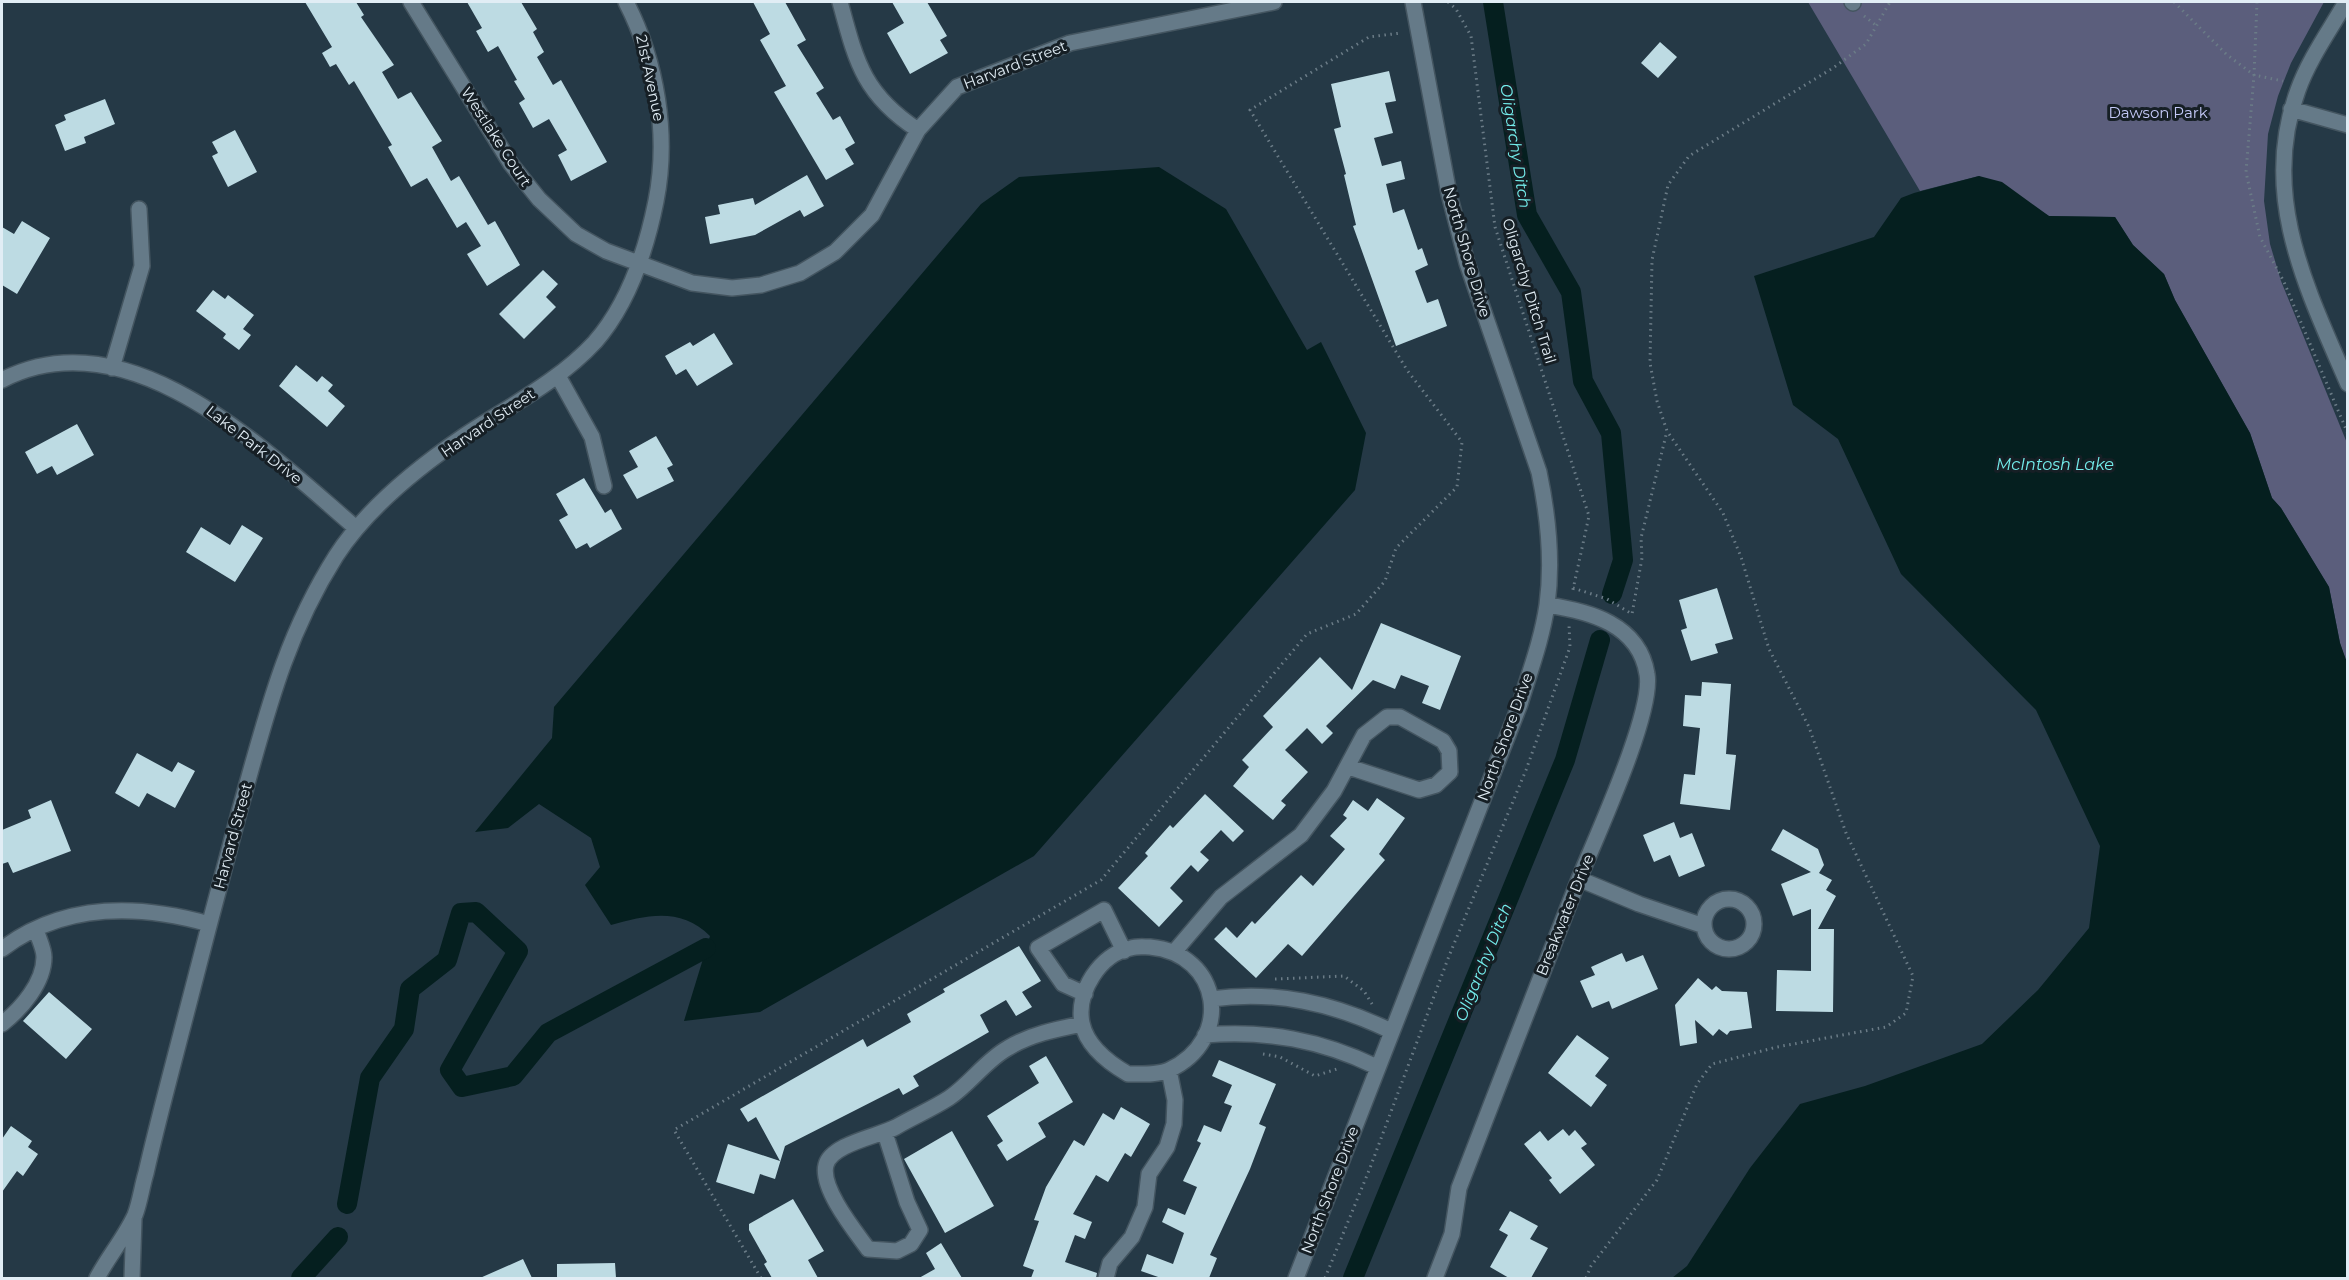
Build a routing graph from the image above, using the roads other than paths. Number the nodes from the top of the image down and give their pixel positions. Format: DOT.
graph roads {
  1 [pos="411,2"];
  2 [pos="626,2"];
  3 [pos="840,2"];
  4 [pos="1274,2"];
  5 [pos="1413,2"];
  6 [pos="2346,2"];
  7 [pos="2291,109"];
  8 [pos="2348,125"];
  9 [pos="918,130"];
  10 [pos="139,209"];
  11 [pos="639,263"];
  12 [pos="112,368"];
  13 [pos="558,376"];
  14 [pos="2,380"];
  15 [pos="2348,384"];
  16 [pos="604,486"];
  17 [pos="356,528"];
  18 [pos="1547,605"];
  19 [pos="1349,766"];
  20 [pos="1579,879"];
  21 [pos="209,924"];
  22 [pos="1704,926"];
  23 [pos="36,929"];
  24 [pos="2,949"];
  25 [pos="1124,951"];
  26 [pos="1175,951"];
  27 [pos="1085,994"];
  28 [pos="1210,999"];
  29 [pos="2,1024"];
  30 [pos="1082,1024"];
  31 [pos="1391,1030"];
  32 [pos="1205,1035"];
  33 [pos="1377,1067"];
  34 [pos="1169,1070"];
  35 [pos="885,1133"];
  36 [pos="135,1216"];
  37 [pos="97,1278"];
  38 [pos="132,1278"];
  39 [pos="1106,1278"];
  40 [pos="1296,1278"];
  41 [pos="1435,1278"];
  1 -- 11 [label="street, Westlake Court"];
  2 -- 11 [label="street, 21st Avenue"];
  3 -- 9 [label="street"];
  4 -- 9 [label="street, Harvard Street"];
  5 -- 18 [label="street, North Shore Drive"];
  6 -- 7 [label="street"];
  7 -- 8 [label="street"];
  7 -- 15 [label="street"];
  9 -- 11 [label="street, Harvard Street"];
  10 -- 12 [label="street"];
  11 -- 13 [label="street, Harvard Street"];
  12 -- 14 [label="street, Lake Park Drive"];
  12 -- 17 [label="street, Lake Park Drive"];
  13 -- 16 [label="street"];
  13 -- 17 [label="street, Harvard Street"];
  17 -- 21 [label="street, Harvard Street"];
  18 -- 20 [label="street, Breakwater Drive"];
  18 -- 31 [label="street, North Shore Drive"];
  19 -- 19 [label="street"];
  19 -- 26 [label="street"];
  20 -- 22 [label="street"];
  20 -- 41 [label="street, Breakwater Drive"];
  21 -- 23 [label="street"];
  21 -- 36 [label="street, Harvard Street"];
  23 -- 24 [label="street"];
  23 -- 29 [label="street"];
  25 -- 26 [label="street"];
  25 -- 27 [label="street"];
  25 -- 27 [label="street"];
  26 -- 28 [label="street"];
  27 -- 30 [label="street"];
  28 -- 31 [label="street"];
  28 -- 32 [label="street"];
  30 -- 34 [label="street"];
  30 -- 35 [label="street"];
  31 -- 33 [label="street, North Shore Drive"];
  32 -- 33 [label="street"];
  32 -- 34 [label="street"];
  33 -- 40 [label="street, North Shore Drive"];
  34 -- 39 [label="street"];
  35 -- 35 [label="street"];
  36 -- 37 [label="street, Harvard Street"];
  36 -- 38 [label="street"];
}
